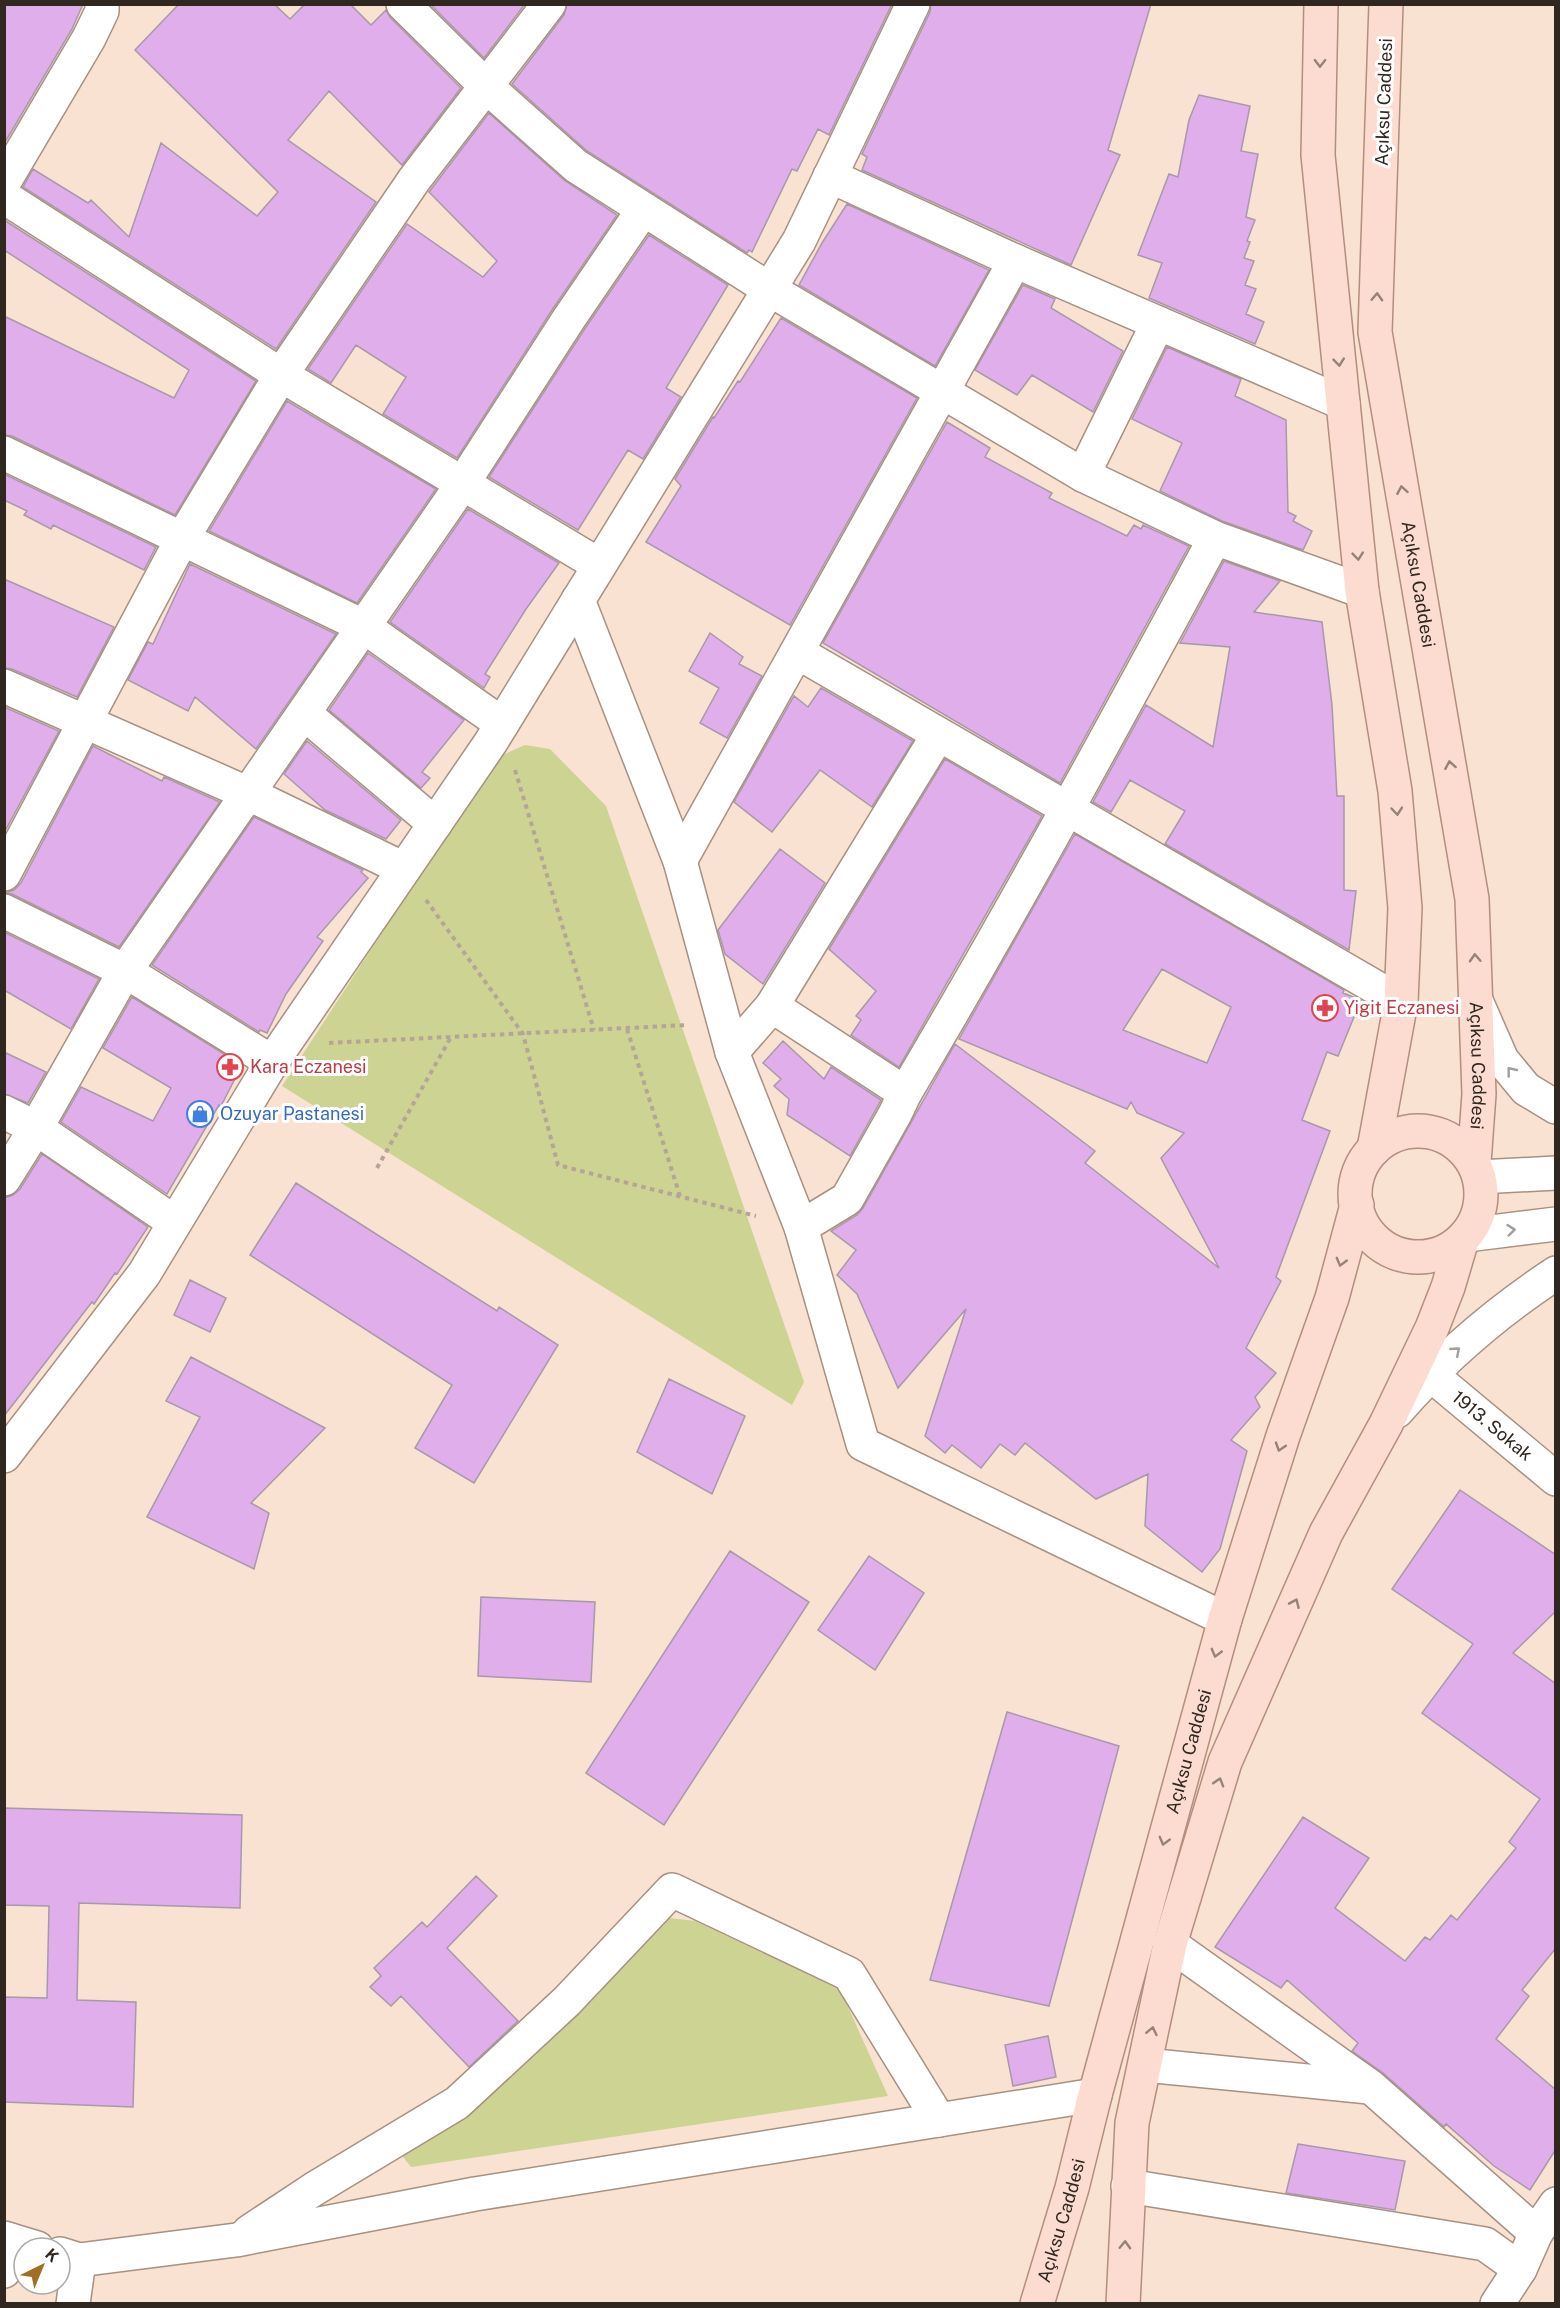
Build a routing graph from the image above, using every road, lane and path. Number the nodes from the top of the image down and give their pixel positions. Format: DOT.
graph roads {
  1 [pos="102,4"];
  2 [pos="403,4"];
  3 [pos="549,4"];
  4 [pos="913,4"];
  5 [pos="1321,4"];
  6 [pos="1386,4"];
  7 [pos="486,86"];
  8 [pos="830,176"];
  9 [pos="4,182"];
  10 [pos="4,197"];
  11 [pos="643,210"];
  12 [pos="1015,261"];
  13 [pos="769,289"];
  14 [pos="1158,323"];
  15 [pos="281,375"];
  16 [pos="942,391"];
  17 [pos="1343,403"];
  18 [pos="4,453"];
  19 [pos="1083,475"];
  20 [pos="463,483"];
  21 [pos="1215,538"];
  22 [pos="182,539"];
  23 [pos="599,565"];
  24 [pos="1362,591"];
  25 [pos="578,600"];
  26 [pos="363,627"];
  27 [pos="797,652"];
  28 [pos="4,686"];
  29 [pos="305,714"];
  30 [pos="86,722"];
  31 [pos="502,724"];
  32 [pos="938,735"];
  33 [pos="249,794"];
  34 [pos="1069,809"];
  35 [pos="435,824"];
  36 [pos="680,861"];
  37 [pos="404,869"];
  38 [pos="4,874"];
  39 [pos="4,911"];
  40 [pos="124,971"];
  41 [pos="1401,1002"];
  42 [pos="1477,1003"];
  43 [pos="772,1006"];
  44 [pos="627,1029"];
  45 [pos="594,1030"];
  46 [pos="523,1034"];
  47 [pos="451,1037"];
  48 [pos="729,1038"];
  49 [pos="278,1054"];
  50 [pos="905,1093"];
  51 [pos="1556,1107"];
  52 [pos="4,1112"];
  53 [pos="36,1128"];
  54 [pos="1374,1149"];
  55 [pos="377,1168"];
  56 [pos="1477,1170"];
  57 [pos="1556,1173"];
  58 [pos="4,1179"];
  59 [pos="680,1196"];
  60 [pos="1357,1206"];
  61 [pos="174,1222"];
  62 [pos="1556,1224"];
  63 [pos="801,1227"];
  64 [pos="1464,1239"];
  65 [pos="1556,1273"];
  66 [pos="1430,1374"];
  67 [pos="1386,1424"];
  68 [pos="4,1456"];
  69 [pos="1556,1479"];
  70 [pos="1225,1619"];
  71 [pos="1170,1944"];
  72 [pos="1145,2065"];
  73 [pos="1371,2087"];
  74 [pos="1095,2095"];
  75 [pos="939,2120"];
  76 [pos="1128,2186"];
  77 [pos="1556,2204"];
  78 [pos="1536,2233"];
  79 [pos="236,2240"];
  80 [pos="72,2257"];
  81 [pos="1520,2269"];
  82 [pos="72,2288"];
  83 [pos="73,2304"];
  84 [pos="1037,2304"];
  85 [pos="1123,2304"];
  86 [pos="1497,2304"];
  1 -- 9 [label="street"];
  2 -- 7 [label="street"];
  3 -- 7 [label="street"];
  4 -- 8 [label="street"];
  5 -- 17 [label="main road, one-way"];
  42 -- 6 [label="main road, Açıksu Caddesi, one-way"];
  7 -- 11 [label="street"];
  7 -- 15 [label="street"];
  8 -- 12 [label="street"];
  8 -- 13 [label="street"];
  10 -- 15 [label="street"];
  11 -- 13 [label="street"];
  11 -- 20 [label="street"];
  12 -- 14 [label="street"];
  12 -- 16 [label="street"];
  13 -- 16 [label="street"];
  13 -- 23 [label="street"];
  14 -- 17 [label="street"];
  14 -- 19 [label="street"];
  15 -- 20 [label="street"];
  15 -- 22 [label="street"];
  16 -- 19 [label="street"];
  16 -- 27 [label="street"];
  17 -- 24 [label="main road, one-way"];
  18 -- 22 [label="street"];
  19 -- 21 [label="street"];
  20 -- 23 [label="street"];
  20 -- 26 [label="street"];
  21 -- 24 [label="street"];
  21 -- 34 [label="street"];
  22 -- 26 [label="street"];
  22 -- 30 [label="street"];
  23 -- 25 [label="street"];
  24 -- 41 [label="main road, one-way"];
  25 -- 31 [label="street"];
  25 -- 36 [label="street"];
  26 -- 29 [label="street"];
  26 -- 31 [label="street"];
  27 -- 32 [label="street"];
  27 -- 36 [label="street"];
  28 -- 30 [label="street"];
  29 -- 33 [label="street"];
  29 -- 35 [label="street"];
  30 -- 33 [label="street"];
  30 -- 38 [label="street"];
  31 -- 35 [label="street"];
  31 -- 45 [label="path"];
  32 -- 34 [label="street"];
  32 -- 43 [label="street"];
  33 -- 37 [label="street"];
  33 -- 40 [label="street"];
  34 -- 41 [label="street"];
  34 -- 50 [label="street"];
  35 -- 37 [label="street"];
  36 -- 48 [label="street"];
  37 -- 46 [label="path"];
  37 -- 49 [label="street"];
  39 -- 40 [label="street"];
  40 -- 49 [label="street"];
  40 -- 53 [label="street"];
  41 -- 54 [label="main road"];
  51 -- 42 [label="street, one-way"];
  42 -- 56 [label="main road, Açıksu Caddesi"];
  43 -- 48 [label="street"];
  43 -- 50 [label="street"];
  44 -- 45 [label="path"];
  44 -- 48 [label="path"];
  44 -- 59 [label="path"];
  45 -- 46 [label="path"];
  46 -- 47 [label="path"];
  46 -- 59 [label="path"];
  47 -- 49 [label="path"];
  47 -- 55 [label="path"];
  48 -- 63 [label="street"];
  49 -- 61 [label="street"];
  50 -- 63 [label="street"];
  52 -- 53 [label="street"];
  53 -- 58 [label="street"];
  53 -- 61 [label="street"];
  54 -- 56 [label="main road"];
  54 -- 60 [label="main road"];
  56 -- 57 [label="street"];
  56 -- 64 [label="main road"];
  59 -- 63 [label="path"];
  60 -- 64 [label="main road"];
  60 -- 70 [label="main road, Açıksu Caddesi, one-way"];
  61 -- 68 [label="street"];
  64 -- 62 [label="street, one-way"];
  63 -- 70 [label="street"];
  64 -- 67 [label="main road, Açıksu Caddesi"];
  66 -- 65 [label="street, one-way"];
  66 -- 67 [label="street"];
  66 -- 69 [label="street, 1913. Sokak"];
  71 -- 67 [label="main road, Açıksu Caddesi, one-way"];
  70 -- 74 [label="main road, Açıksu Caddesi, one-way"];
  72 -- 71 [label="main road, Açıksu Caddesi, one-way"];
  71 -- 73 [label="street"];
  72 -- 73 [label="street"];
  72 -- 76 [label="main road, Açıksu Caddesi"];
  73 -- 78 [label="street"];
  74 -- 75 [label="street"];
  74 -- 84 [label="main road, Açıksu Caddesi"];
  75 -- 79 [label="street"];
  75 -- 79 [label="street"];
  76 -- 81 [label="street"];
  85 -- 76 [label="main road, Açıksu Caddesi, one-way"];
  77 -- 78 [label="street"];
  78 -- 81 [label="street"];
  79 -- 80 [label="street"];
  81 -- 86 [label="street"];
  82 -- 83 [label="street"];
}
